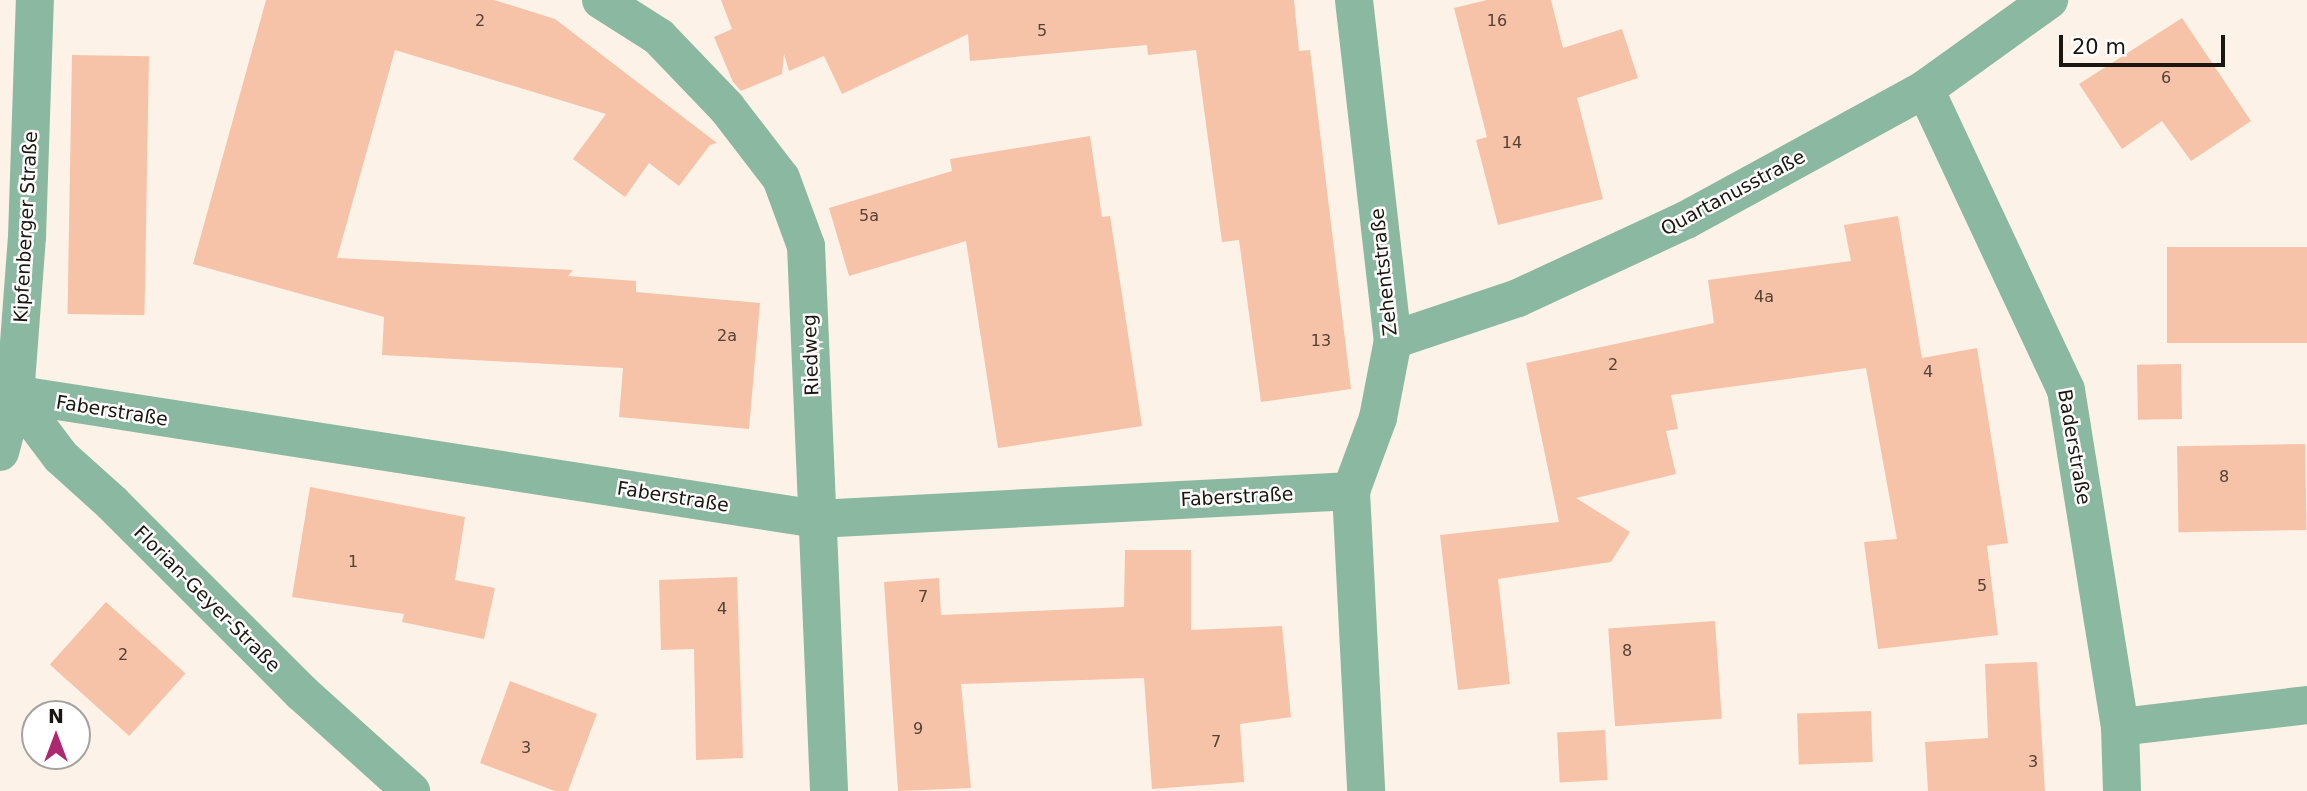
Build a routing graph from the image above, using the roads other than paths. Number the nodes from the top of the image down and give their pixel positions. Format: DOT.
graph roads {
  1 [pos="35,0"];
  2 [pos="601,0"];
  3 [pos="1354,0"];
  4 [pos="2049,0"];
  5 [pos="1925,89"];
  6 [pos="1392,340"];
  7 [pos="8,394"];
  8 [pos="0,452"];
  9 [pos="1351,491"];
  10 [pos="817,519"];
  11 [pos="2307,705"];
  12 [pos="2120,727"];
  13 [pos="411,791"];
  14 [pos="829,791"];
  15 [pos="1366,791"];
  16 [pos="2122,791"];
  1 -- 7 [label="street, Kipfenberger Straße"];
  2 -- 10 [label="street, Riedweg"];
  3 -- 6 [label="street, Zehentstraße"];
  4 -- 5 [label="street, Quartanusstraße"];
  5 -- 6 [label="street, Quartanusstraße"];
  5 -- 12 [label="street, Baderstraße"];
  6 -- 9 [label="street, Zehentstraße"];
  7 -- 8 [label="street, Kipfenberger Straße"];
  7 -- 10 [label="street, Faberstraße"];
  7 -- 13 [label="street, Florian-Geyer-Straße"];
  9 -- 10 [label="street, Faberstraße"];
  9 -- 15 [label="street, Zehentstraße"];
  10 -- 14 [label="street, Riedweg"];
  11 -- 12 [label="street"];
  12 -- 16 [label="street, Baderstraße"];
}
